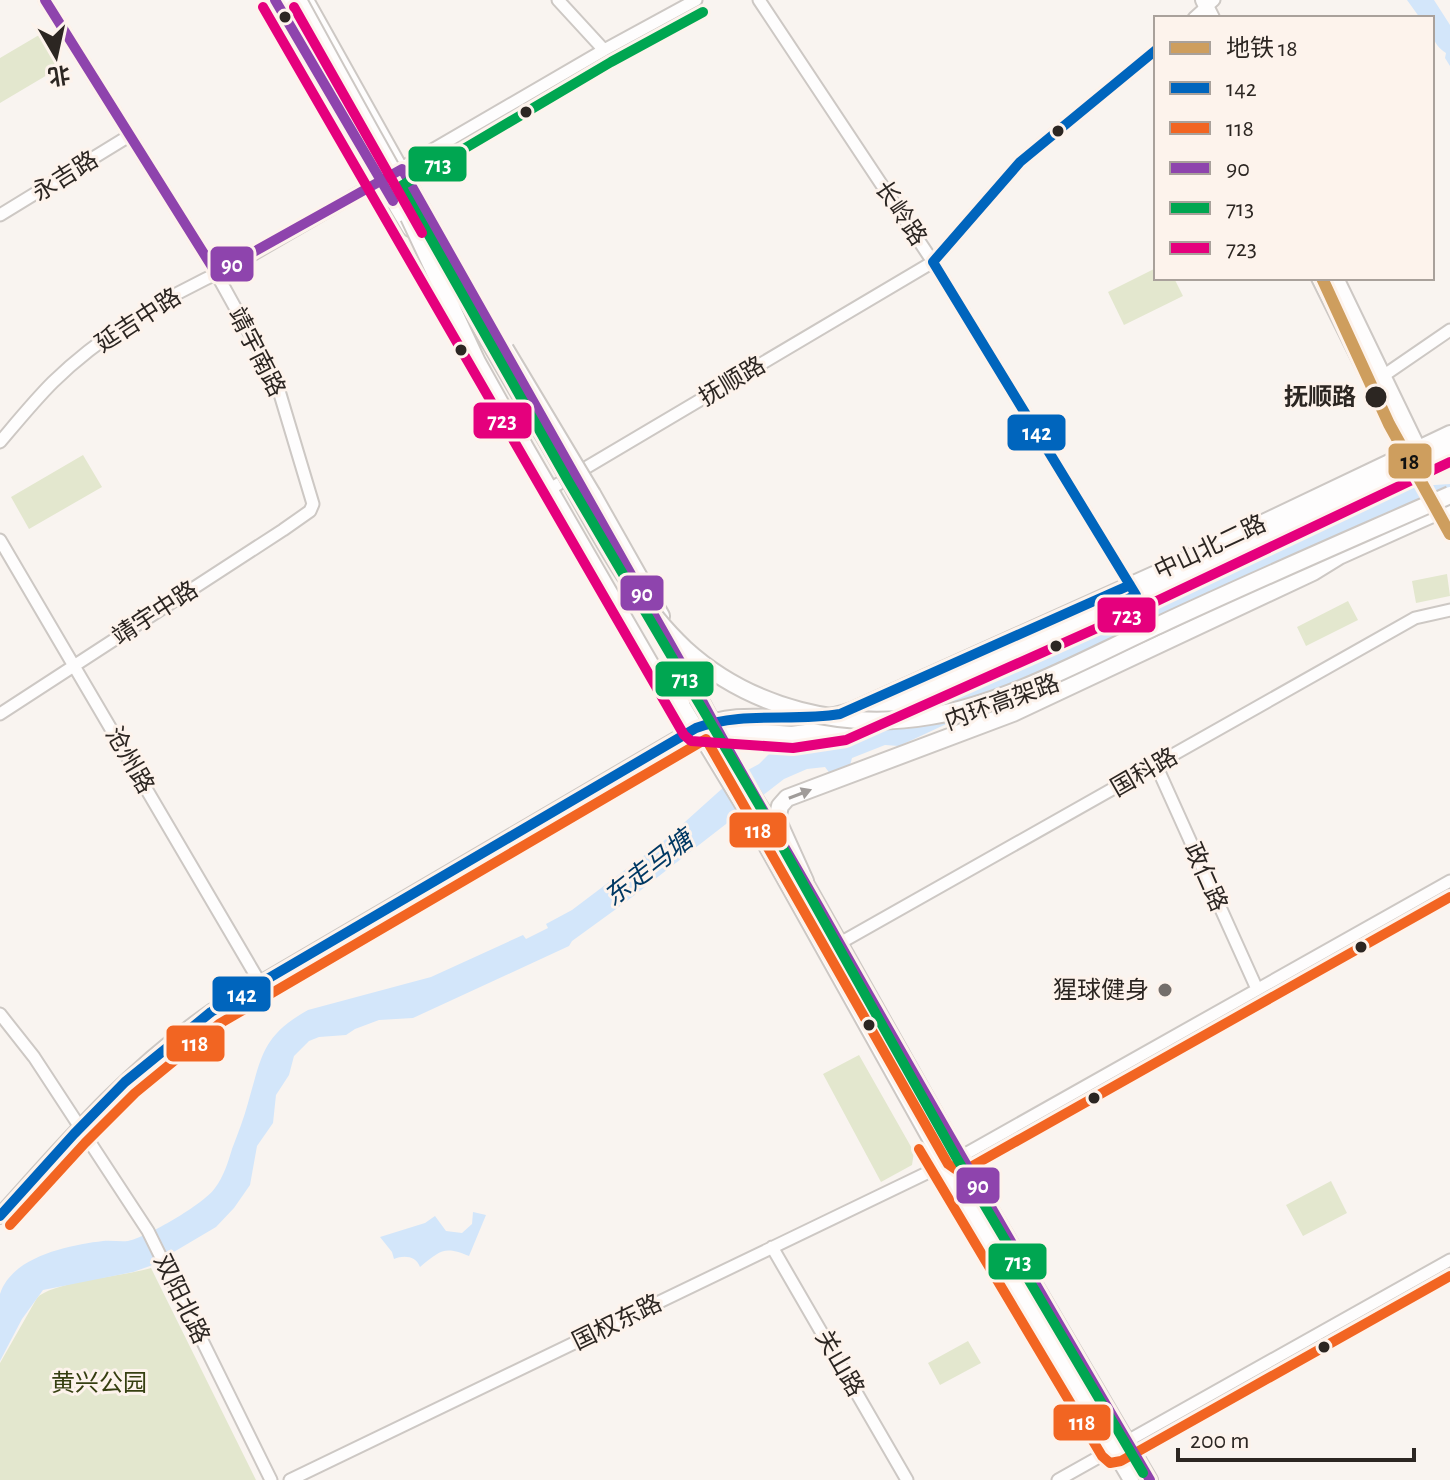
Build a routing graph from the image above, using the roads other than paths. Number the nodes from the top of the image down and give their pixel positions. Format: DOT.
graph roads {
  1 [pos="45,0"];
  2 [pos="275,0"];
  3 [pos="284,0"];
  4 [pos="298,0"];
  5 [pos="306,0"];
  6 [pos="558,0"];
  7 [pos="696,0"];
  8 [pos="759,0"];
  9 [pos="604,50"];
  10 [pos="1154,52"];
  11 [pos="129,136"];
  12 [pos="402,169"];
  13 [pos="382,181"];
  14 [pos="0,215"];
  15 [pos="409,217"];
  16 [pos="933,262"];
  17 [pos="216,273"];
  18 [pos="1320,280"];
  19 [pos="1337,280"];
  20 [pos="463,293"];
  21 [pos="1450,330"];
  22 [pos="1383,376"];
  23 [pos="1450,433"];
  24 [pos="0,442"];
  25 [pos="1450,447"];
  26 [pos="1415,456"];
  27 [pos="573,475"];
  28 [pos="555,486"];
  29 [pos="1450,495"];
  30 [pos="1450,506"];
  31 [pos="310,511"];
  32 [pos="0,540"];
  33 [pos="1339,556"];
  34 [pos="1133,590"];
  35 [pos="1450,610"];
  36 [pos="75,665"];
  37 [pos="698,693"];
  38 [pos="681,702"];
  39 [pos="0,714"];
  40 [pos="714,725"];
  41 [pos="696,728"];
  42 [pos="1156,765"];
  43 [pos="734,776"];
  44 [pos="752,807"];
  45 [pos="805,881"];
  46 [pos="1450,881"];
  47 [pos="840,943"];
  48 [pos="259,981"];
  49 [pos="1257,989"];
  50 [pos="0,1014"];
  51 [pos="80,1125"];
  52 [pos="960,1157"];
  53 [pos="944,1164"];
  54 [pos="0,1216"];
  55 [pos="772,1247"];
  56 [pos="1450,1260"];
  57 [pos="1129,1440"];
  58 [pos="1114,1449"];
  59 [pos="271,1480"];
  60 [pos="290,1480"];
  61 [pos="907,1480"];
  62 [pos="1058,1480"];
  63 [pos="1131,1480"];
  64 [pos="1150,1480"];
  1 -- 11 [label="street, 靖宇南路"];
  2 -- 13 [label="main road"];
  3 -- 15 [label="highway, 内环高架路, bridge"];
  4 -- 20 [label="highway, 内环高架路, bridge"];
  5 -- 12 [label="main road"];
  6 -- 9 [label="street"];
  7 -- 9 [label="street, 延吉中路"];
  8 -- 16 [label="street, 长岭路"];
  9 -- 12 [label="street, 延吉中路"];
  10 -- 16 [label="street, 抚顺路"];
  11 -- 14 [label="street, 永吉路"];
  11 -- 17 [label="street, 靖宇南路"];
  12 -- 13 [label="street, 延吉中路"];
  12 -- 27 [label="main road"];
  13 -- 17 [label="street, 延吉中路"];
  13 -- 28 [label="main road"];
  15 -- 33 [label="highway, 内环高架路, bridge"];
  15 -- 38 [label="highway, bridge"];
  16 -- 27 [label="street, 抚顺路"];
  16 -- 34 [label="street, 长岭路"];
  17 -- 24 [label="street, 延吉中路"];
  17 -- 31 [label="street, 靖宇南路"];
  18 -- 26 [label="main road"];
  19 -- 26 [label="main road"];
  20 -- 29 [label="highway, 内环高架路, bridge"];
  20 -- 37 [label="highway, bridge"];
  21 -- 22 [label="street"];
  23 -- 26 [label="main road, 中山北二路"];
  25 -- 26 [label="main road, 中山北二路"];
  26 -- 34 [label="main road, 中山北二路"];
  27 -- 28 [label="street, 抚顺路"];
  27 -- 37 [label="main road"];
  28 -- 38 [label="main road"];
  30 -- 33 [label="highway, 内环高架路"];
  31 -- 36 [label="street, 靖宇中路"];
  32 -- 36 [label="street, 沧州路"];
  45 -- 33 [label="highway, one-way"];
  34 -- 40 [label="main road, 中山北二路"];
  35 -- 42 [label="street, 国科路"];
  36 -- 39 [label="street, 靖宇中路"];
  36 -- 48 [label="street, 沧州路"];
  37 -- 40 [label="main road"];
  38 -- 41 [label="main road"];
  40 -- 41 [label="main road, 中山北二路"];
  40 -- 43 [label="main road"];
  41 -- 43 [label="main road"];
  41 -- 48 [label="main road"];
  42 -- 47 [label="street, 国科路"];
  42 -- 49 [label="street, 政仁路"];
  43 -- 44 [label="main road"];
  44 -- 45 [label="main road"];
  44 -- 53 [label="main road"];
  45 -- 47 [label="main road"];
  46 -- 49 [label="street, 国权东路"];
  47 -- 52 [label="main road"];
  48 -- 51 [label="main road"];
  49 -- 52 [label="street, 国权东路"];
  50 -- 51 [label="street, 双阳北路"];
  51 -- 54 [label="main road"];
  51 -- 59 [label="street, 双阳北路"];
  52 -- 53 [label="street, 国权东路"];
  52 -- 57 [label="main road"];
  53 -- 55 [label="street, 国权东路"];
  53 -- 58 [label="main road"];
  55 -- 60 [label="street, 国权东路"];
  55 -- 61 [label="street, 关山路"];
  56 -- 57 [label="street"];
  57 -- 58 [label="street"];
  57 -- 64 [label="main road"];
  58 -- 62 [label="street"];
  58 -- 63 [label="main road"];
}
